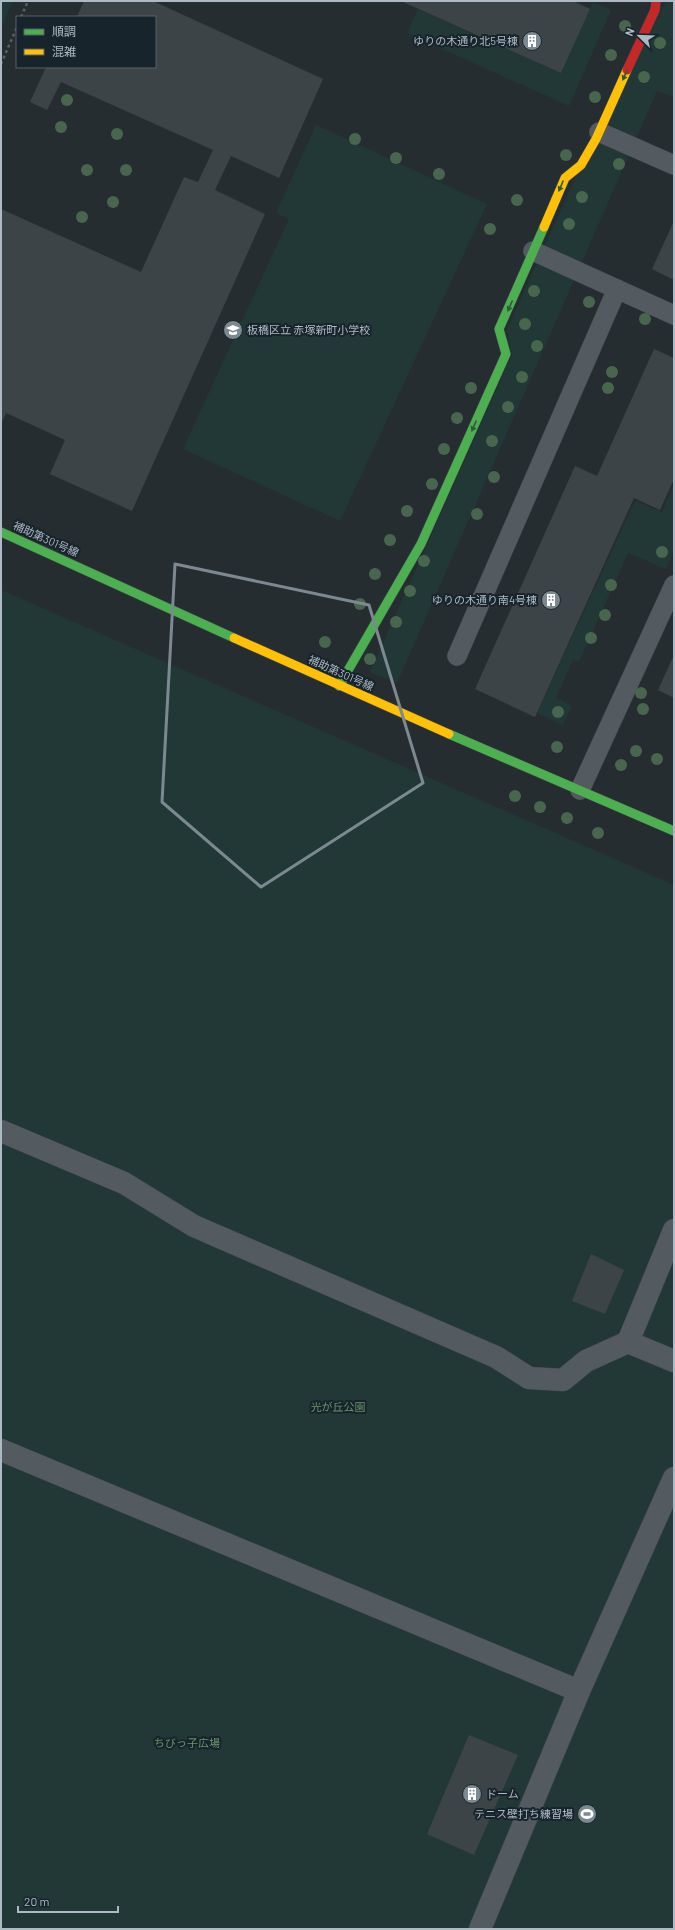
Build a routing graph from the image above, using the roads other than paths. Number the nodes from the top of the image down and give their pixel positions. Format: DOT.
graph roads {
  1 [pos="656,1"];
  2 [pos="599,132"];
  3 [pos="674,165"];
  4 [pos="534,251"];
  5 [pos="617,289"];
  6 [pos="674,315"];
  7 [pos="1,532"];
  8 [pos="674,585"];
  9 [pos="457,656"];
  10 [pos="339,686"];
  11 [pos="580,790"];
  12 [pos="674,831"];
  13 [pos="1,1131"];
  14 [pos="674,1230"];
  15 [pos="628,1342"];
  16 [pos="674,1361"];
  17 [pos="1,1450"];
  18 [pos="674,1478"];
  19 [pos="578,1691"];
  20 [pos="480,1929"];
  1 -- 2 [label="street, one-way"];
  2 -- 3 [label="lane"];
  2 -- 4 [label="street, one-way"];
  4 -- 5 [label="lane"];
  4 -- 10 [label="street, one-way"];
  5 -- 6 [label="lane"];
  5 -- 9 [label="lane"];
  7 -- 10 [label="street, 補助第301号線"];
  8 -- 11 [label="lane"];
  10 -- 11 [label="street, 補助第301号線"];
  11 -- 12 [label="street, 補助第301号線"];
  13 -- 15 [label="street"];
  14 -- 15 [label="street"];
  15 -- 16 [label="street"];
  17 -- 19 [label="street"];
  18 -- 19 [label="street"];
  19 -- 20 [label="street"];
}
